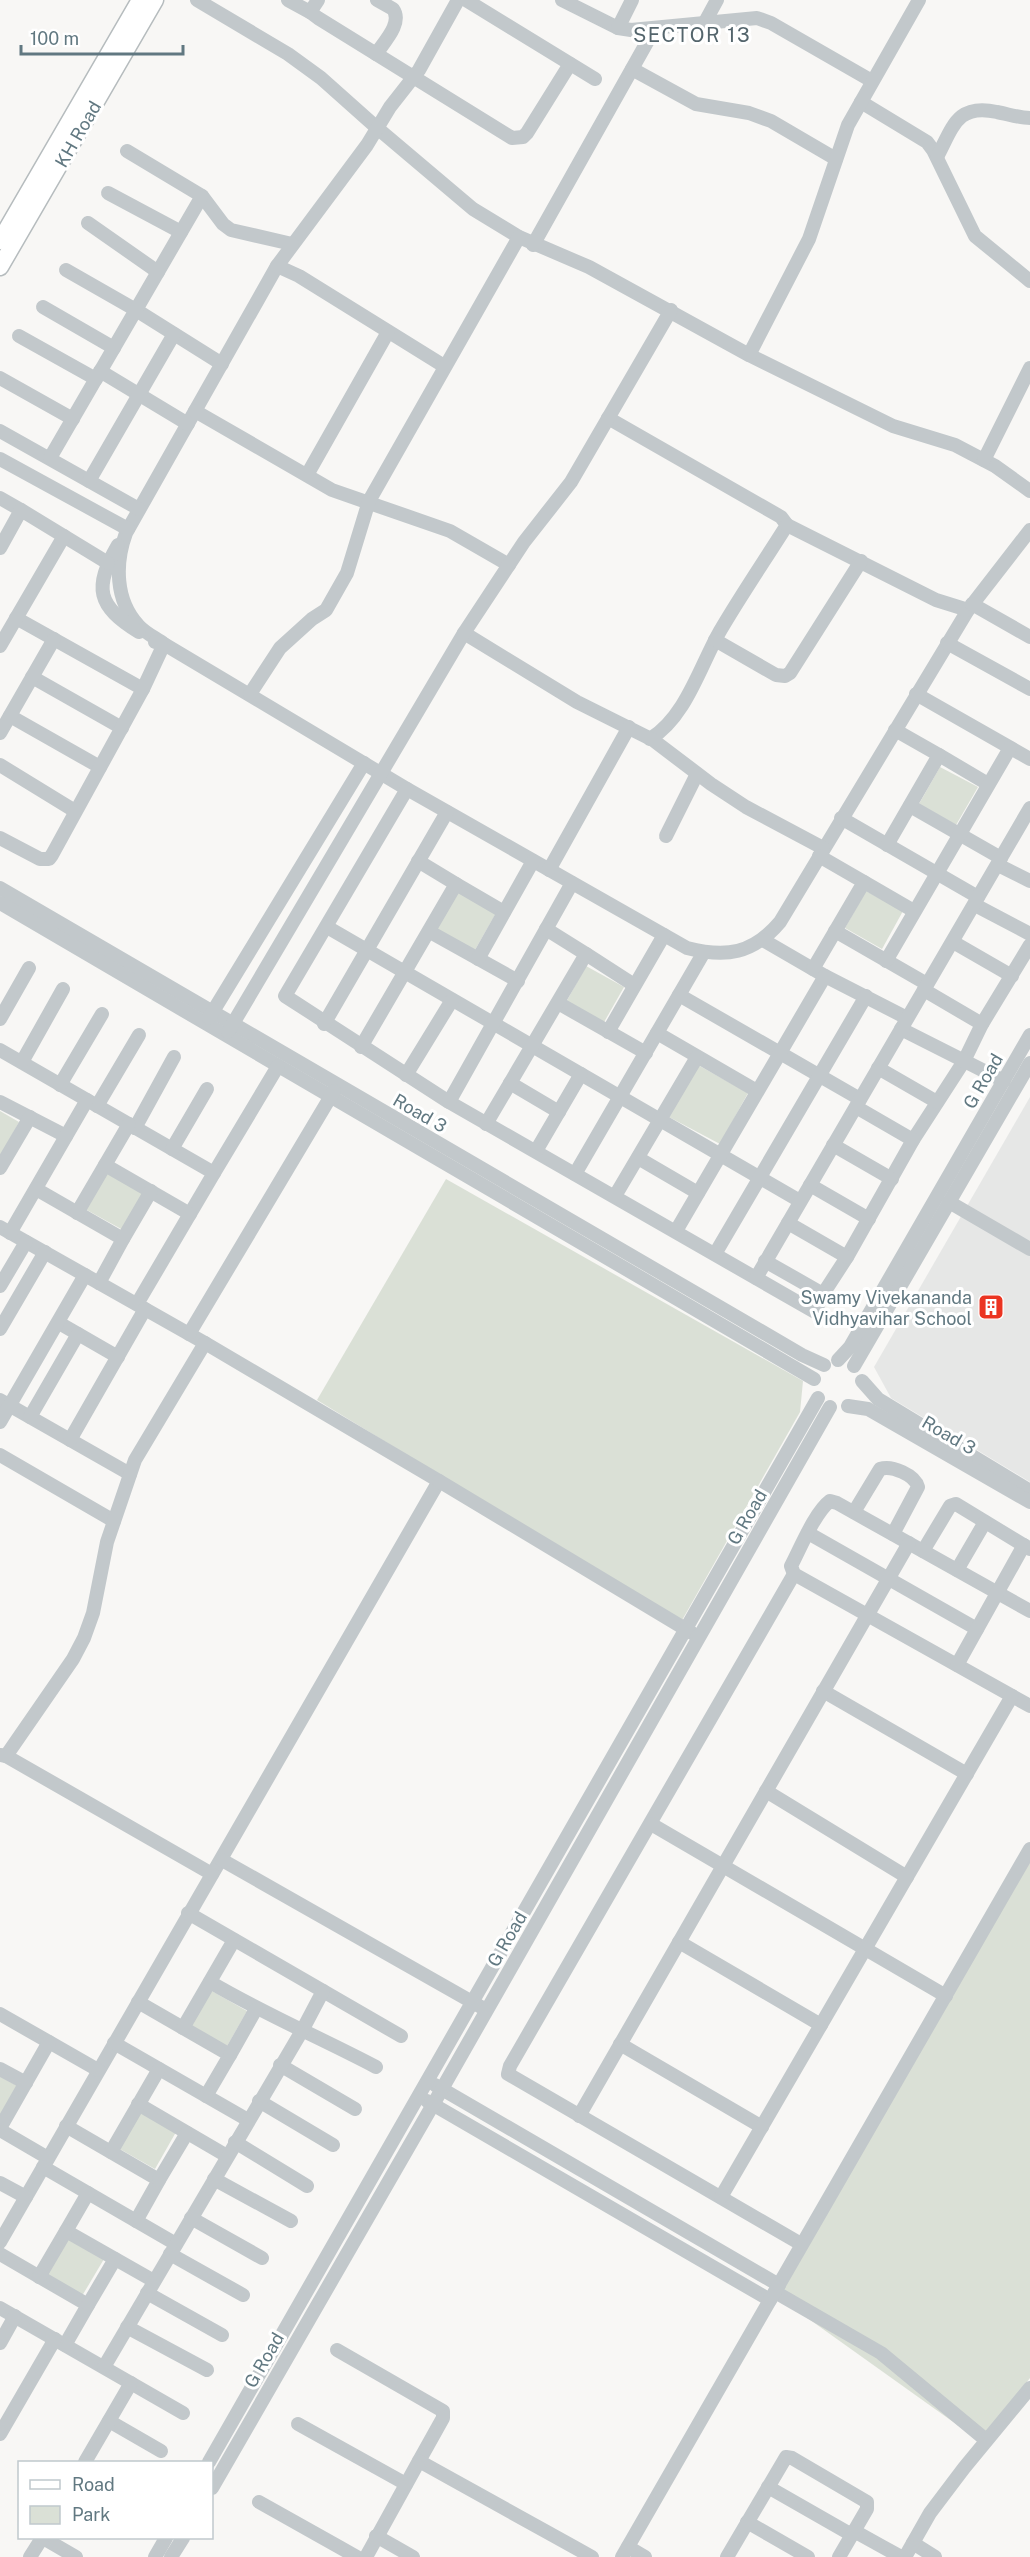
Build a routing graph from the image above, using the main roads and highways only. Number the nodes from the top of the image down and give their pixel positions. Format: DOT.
graph roads {
  1 [pos="140,0"];
  2 [pos="155,0"];
  3 [pos="0,241"];
  4 [pos="0,267"];
  1 -- 3 [label="main road, KH Road"];
  2 -- 4 [label="main road, KH Road"];
}
